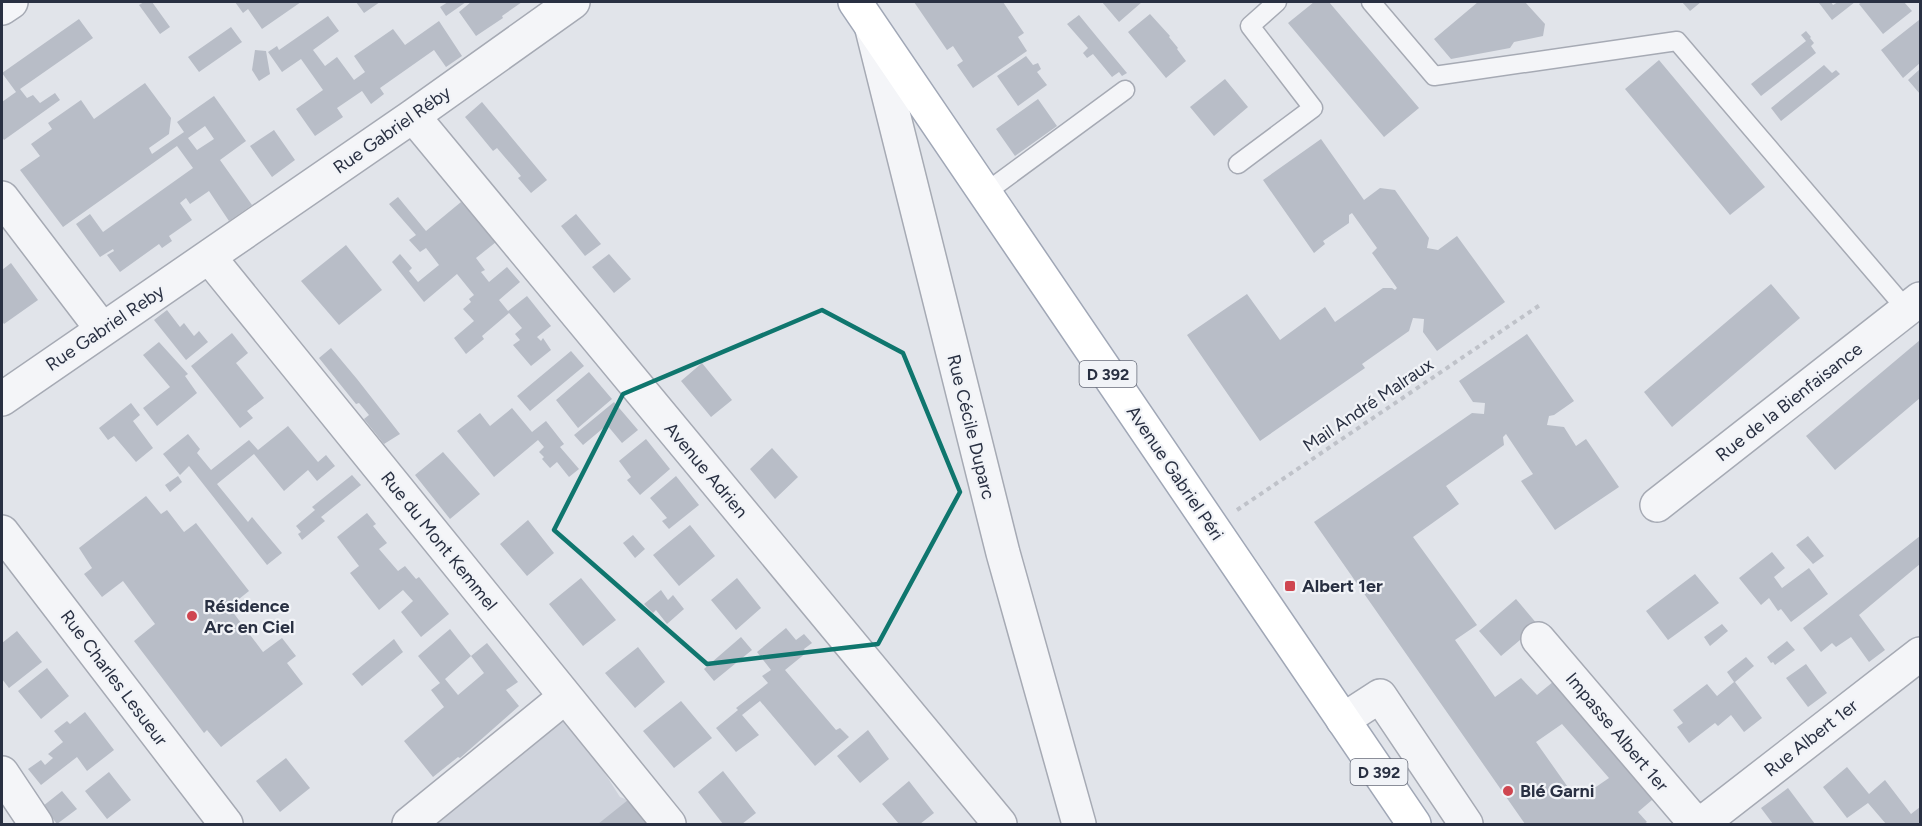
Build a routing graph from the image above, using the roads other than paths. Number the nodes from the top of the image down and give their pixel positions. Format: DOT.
graph roads {
  1 [pos="11,2"];
  2 [pos="573,2"];
  3 [pos="1277,2"];
  4 [pos="1371,2"];
  5 [pos="2,8"];
  6 [pos="863,14"];
  7 [pos="1125,90"];
  8 [pos="413,116"];
  9 [pos="1238,164"];
  10 [pos="985,193"];
  11 [pos="2,198"];
  12 [pos="209,257"];
  13 [pos="1914,304"];
  14 [pos="102,329"];
  15 [pos="2,399"];
  16 [pos="1657,505"];
  17 [pos="2,532"];
  18 [pos="1538,639"];
  19 [pos="1915,668"];
  20 [pos="565,697"];
  21 [pos="1343,720"];
  22 [pos="2,773"];
  23 [pos="36,825"];
  24 [pos="226,825"];
  25 [pos="410,825"];
  26 [pos="669,825"];
  27 [pos="1000,825"];
  28 [pos="1079,825"];
  29 [pos="1414,825"];
  30 [pos="1466,825"];
  31 [pos="1696,825"];
  32 [pos="1701,825"];
  1 -- 5 [label="street"];
  2 -- 8 [label="street, Rue Gabriel Réby"];
  3 -- 9 [label="lane"];
  4 -- 13 [label="lane"];
  6 -- 10 [label="main road, Avenue Gabriel Péri / D 392"];
  6 -- 28 [label="street, Rue Cécile Duparc"];
  7 -- 10 [label="lane"];
  8 -- 12 [label="street, Rue Gabriel Réby"];
  8 -- 27 [label="street, Avenue Adrien"];
  10 -- 21 [label="main road, Avenue Gabriel Péri / D 392"];
  11 -- 14 [label="street"];
  12 -- 14 [label="street, Rue Gabriel Reby"];
  12 -- 20 [label="street, Rue du Mont Kemmel"];
  13 -- 16 [label="street, Rue de la Bienfaisance"];
  14 -- 15 [label="street, Rue Gabriel Reby"];
  17 -- 24 [label="street, Rue Charles Lesueur"];
  18 -- 31 [label="street, Impasse Albert 1er"];
  19 -- 32 [label="street, Rue Albert 1er"];
  20 -- 25 [label="street"];
  20 -- 26 [label="street, Rue du Mont Kemmel"];
  21 -- 29 [label="main road, Avenue Gabriel Péri / D 392"];
  21 -- 30 [label="street"];
  22 -- 23 [label="street"];
}
